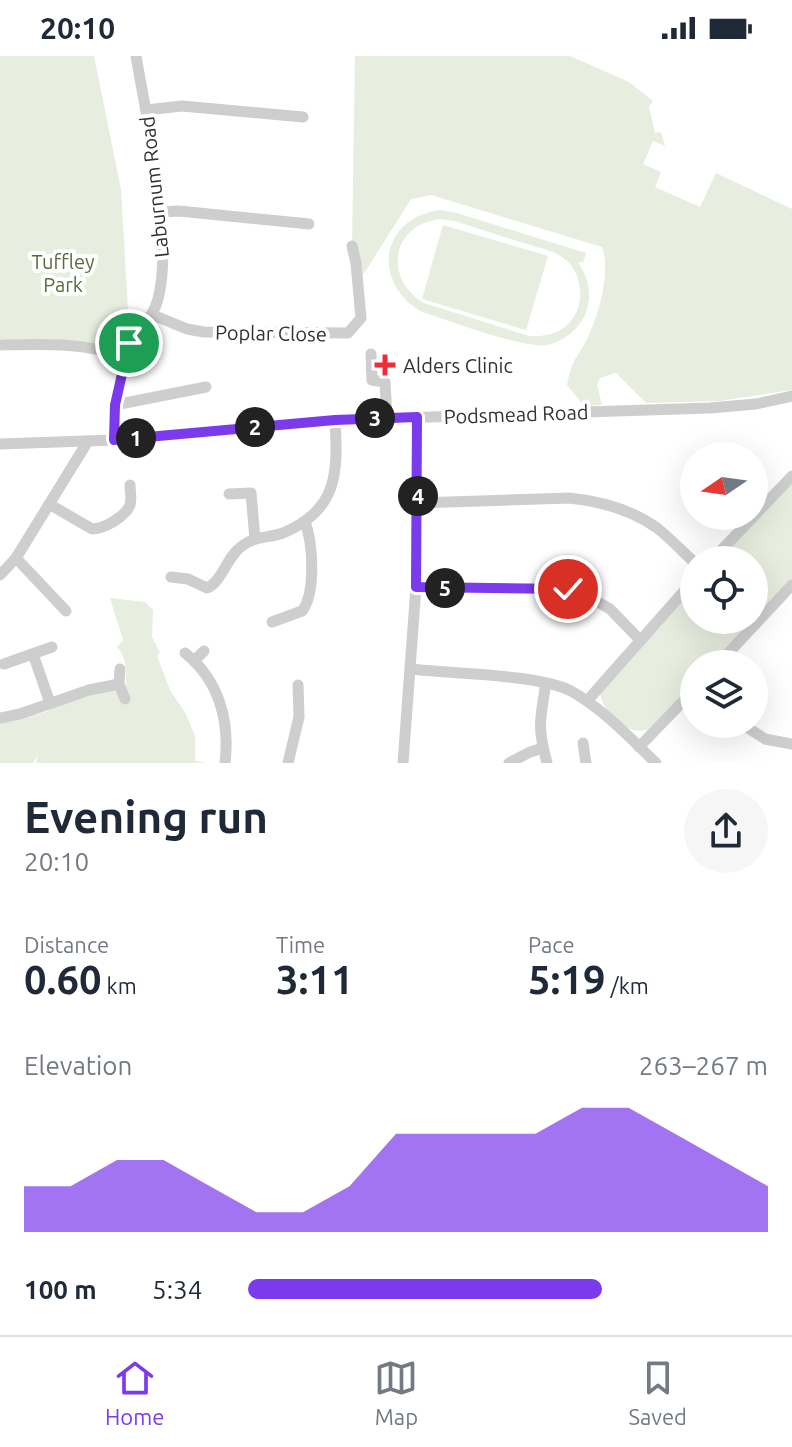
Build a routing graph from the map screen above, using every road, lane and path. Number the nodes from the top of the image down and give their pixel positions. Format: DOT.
graph roads {
  1 [pos="136,56"];
  2 [pos="146,110"];
  3 [pos="303,117"];
  4 [pos="160,212"];
  5 [pos="309,224"];
  6 [pos="352,246"];
  7 [pos="153,315"];
  8 [pos="0,345"];
  9 [pos="371,354"];
  10 [pos="124,357"];
  11 [pos="206,387"];
  12 [pos="792,396"];
  13 [pos="115,405"];
  14 [pos="417,417"];
  15 [pos="387,418"];
  16 [pos="335,420"];
  17 [pos="114,440"];
  18 [pos="88,441"];
  19 [pos="0,444"];
  20 [pos="792,476"];
  21 [pos="130,485"];
  22 [pos="229,494"];
  23 [pos="768,501"];
  24 [pos="418,503"];
  25 [pos="49,504"];
  26 [pos="305,522"];
  27 [pos="740,530"];
  28 [pos="255,539"];
  29 [pos="725,546"];
  30 [pos="680,549"];
  31 [pos="16,558"];
  32 [pos="0,575"];
  33 [pos="171,577"];
  34 [pos="792,585"];
  35 [pos="416,587"];
  36 [pos="680,596"];
  37 [pos="66,611"];
  38 [pos="272,622"];
  39 [pos="640,640"];
  40 [pos="52,647"];
  41 [pos="731,650"];
  42 [pos="204,651"];
  43 [pos="33,654"];
  44 [pos="4,664"];
  45 [pos="120,669"];
  46 [pos="411,669"];
  47 [pos="546,683"];
  48 [pos="119,684"];
  49 [pos="298,685"];
  50 [pos="125,699"];
  51 [pos="587,701"];
  52 [pos="50,703"];
  53 [pos="680,705"];
  54 [pos="0,718"];
  55 [pos="763,738"];
  56 [pos="583,743"];
  57 [pos="792,744"];
  58 [pos="639,747"];
  59 [pos="543,748"];
  60 [pos="225,763"];
  61 [pos="288,763"];
  62 [pos="403,763"];
  63 [pos="509,763"];
  64 [pos="547,763"];
  65 [pos="586,763"];
  66 [pos="656,763"];
  1 -- 2 [label="street, Laburnum Road"];
  2 -- 3 [label="street"];
  2 -- 4 [label="street, Laburnum Road"];
  4 -- 5 [label="street"];
  4 -- 7 [label="street, Laburnum Road"];
  6 -- 7 [label="street, Poplar Close"];
  7 -- 10 [label="street, Laburnum Road"];
  8 -- 10 [label="street"];
  9 -- 15 [label="street"];
  10 -- 13 [label="street"];
  11 -- 13 [label="street"];
  12 -- 14 [label="street, Podsmead Road"];
  13 -- 17 [label="street"];
  14 -- 15 [label="street, Podsmead Road"];
  14 -- 24 [label="street"];
  15 -- 16 [label="street, Podsmead Road"];
  16 -- 17 [label="street, Podsmead Road"];
  16 -- 26 [label="street"];
  17 -- 18 [label="street, Podsmead Road"];
  18 -- 19 [label="street, Podsmead Road"];
  18 -- 25 [label="street"];
  20 -- 23 [label="street"];
  21 -- 25 [label="street"];
  22 -- 28 [label="street"];
  24 -- 30 [label="street"];
  24 -- 35 [label="street"];
  25 -- 31 [label="street"];
  26 -- 28 [label="street"];
  26 -- 38 [label="street"];
  27 -- 29 [label="street"];
  28 -- 33 [label="street"];
  31 -- 32 [label="street"];
  31 -- 37 [label="street"];
  34 -- 41 [label="street"];
  35 -- 39 [label="street"];
  35 -- 46 [label="street"];
  36 -- 39 [label="street"];
  39 -- 51 [label="street"];
  40 -- 43 [label="street"];
  42 -- 60 [label="street"];
  43 -- 44 [label="street"];
  43 -- 52 [label="street"];
  45 -- 48 [label="street"];
  46 -- 47 [label="street"];
  46 -- 62 [label="street"];
  47 -- 51 [label="street"];
  47 -- 59 [label="street"];
  48 -- 50 [label="street"];
  48 -- 52 [label="street"];
  49 -- 61 [label="street"];
  51 -- 58 [label="street"];
  52 -- 54 [label="street"];
  53 -- 58 [label="street"];
  55 -- 57 [label="street"];
  56 -- 65 [label="street"];
  58 -- 66 [label="street"];
  59 -- 63 [label="street"];
  59 -- 64 [label="street"];
}
